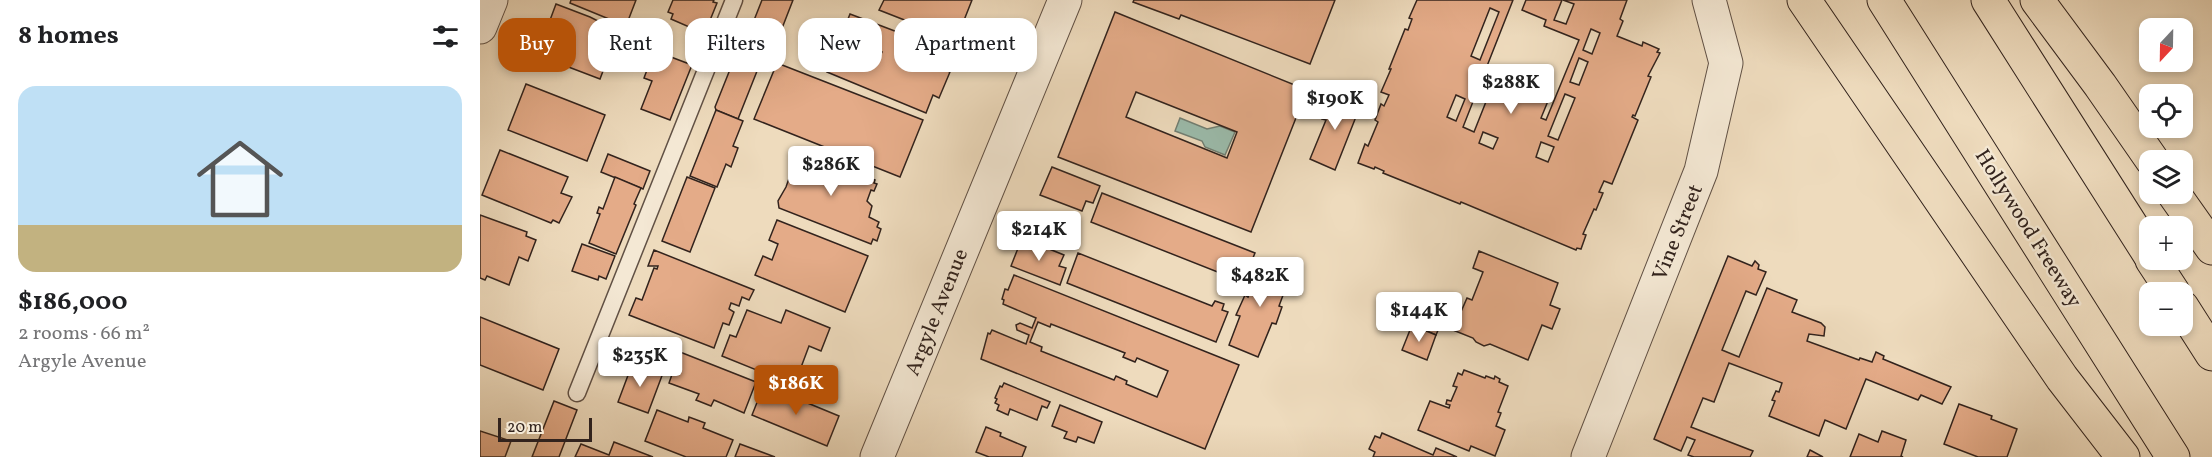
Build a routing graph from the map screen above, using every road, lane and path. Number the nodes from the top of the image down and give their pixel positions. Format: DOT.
graph roads {
  1 [pos="491,0"];
  2 [pos="734,0"];
  3 [pos="1065,0"];
  4 [pos="1709,0"];
  5 [pos="1803,0"];
  6 [pos="1884,0"];
  7 [pos="1988,0"];
  8 [pos="2037,0"];
  9 [pos="480,27"];
  10 [pos="2144,150"];
  11 [pos="2181,204"];
  12 [pos="2139,238"];
  13 [pos="2212,248"];
  14 [pos="2193,324"];
  15 [pos="2212,354"];
  16 [pos="577,393"];
  17 [pos="1593,455"];
  18 [pos="877,457"];
  19 [pos="2123,457"];
  20 [pos="2173,457"];
  1 -- 9 [label="street"];
  2 -- 16 [label="lane"];
  3 -- 18 [label="street, Argyle Avenue"];
  4 -- 17 [label="street, Vine Street"];
  5 -- 19 [label="highway"];
  6 -- 20 [label="highway, Hollywood Freeway"];
  7 -- 12 [label="highway"];
  8 -- 10 [label="highway"];
  11 -- 13 [label="highway"];
  14 -- 15 [label="highway"];
}
